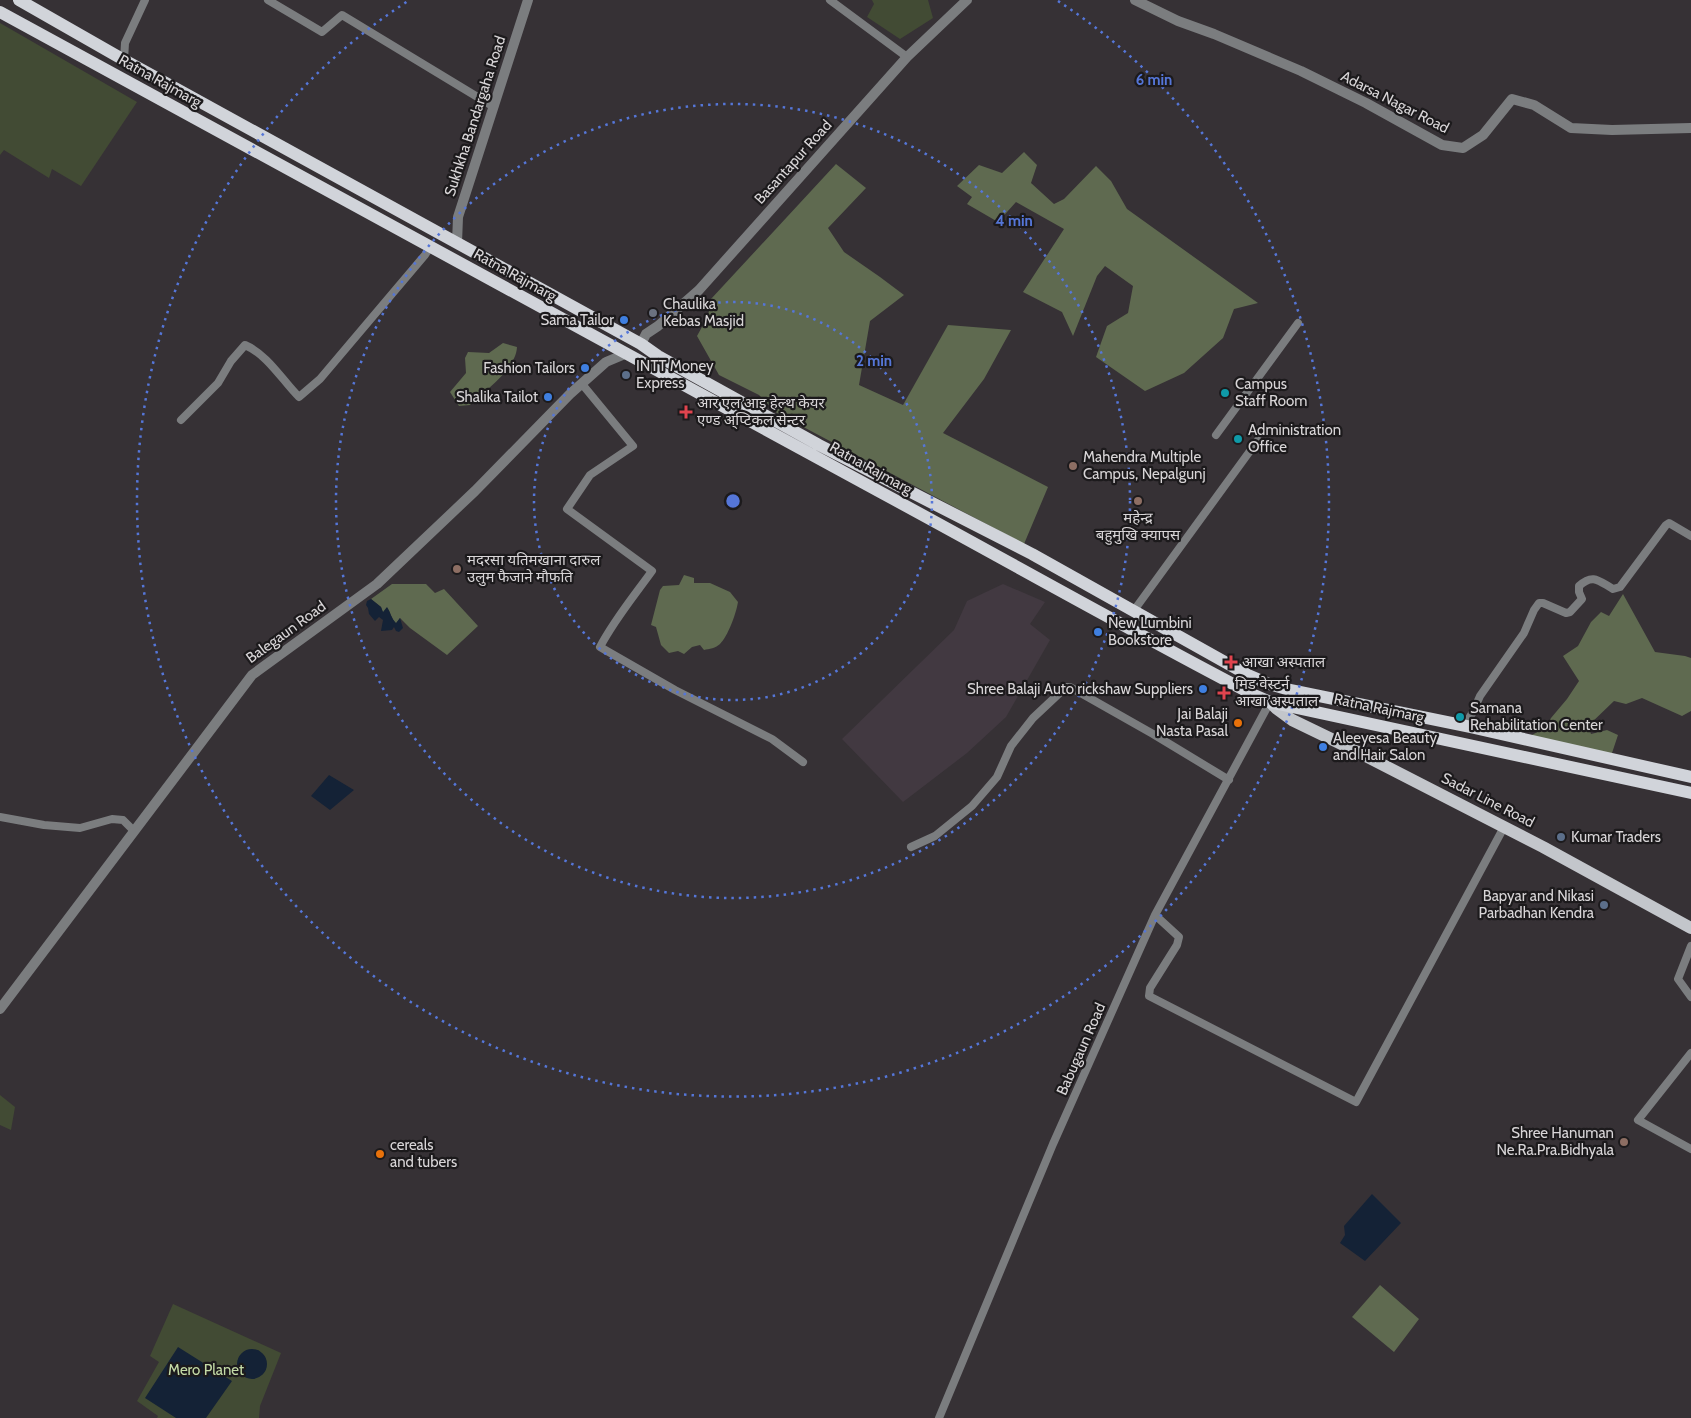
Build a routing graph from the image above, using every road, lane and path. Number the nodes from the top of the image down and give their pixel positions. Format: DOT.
graph roads {
  1 [pos="19,0"];
  2 [pos="145,0"];
  3 [pos="268,0"];
  4 [pos="528,0"];
  5 [pos="830,0"];
  6 [pos="967,0"];
  7 [pos="1135,0"];
  8 [pos="0,12"];
  9 [pos="907,57"];
  10 [pos="124,60"];
  11 [pos="494,107"];
  12 [pos="1691,128"];
  13 [pos="457,243"];
  14 [pos="430,247"];
  15 [pos="1298,323"];
  16 [pos="641,344"];
  17 [pos="625,354"];
  18 [pos="582,384"];
  19 [pos="181,420"];
  20 [pos="1216,435"];
  21 [pos="1258,440"];
  22 [pos="1691,536"];
  23 [pos="1141,614"];
  24 [pos="1270,702"];
  25 [pos="1471,727"];
  26 [pos="803,762"];
  27 [pos="1691,777"];
  28 [pos="1229,780"];
  29 [pos="1691,794"];
  30 [pos="0,817"];
  31 [pos="1504,827"];
  32 [pos="134,831"];
  33 [pos="912,846"];
  34 [pos="1155,915"];
  35 [pos="1691,928"];
  36 [pos="1691,946"];
  37 [pos="1691,997"];
  38 [pos="0,1009"];
  39 [pos="1691,1053"];
  40 [pos="1691,1149"];
  41 [pos="939,1418"];
  1 -- 10 [label="highway, Ratna Rajmarg"];
  2 -- 10 [label="street"];
  3 -- 11 [label="street"];
  4 -- 11 [label="street, Sukhkha Bandargaha Road"];
  5 -- 9 [label="street"];
  6 -- 9 [label="street, Basantapur Road"];
  7 -- 12 [label="street, Adarsa Nagar Road"];
  8 -- 14 [label="highway, Ratna Rajmarg"];
  9 -- 16 [label="street, Basantapur Road"];
  10 -- 13 [label="highway, Ratna Rajmarg"];
  11 -- 13 [label="street, Sukhkha Bandargaha Road"];
  13 -- 16 [label="highway, Ratna Rajmarg"];
  14 -- 17 [label="highway, Ratna Rajmarg"];
  14 -- 19 [label="street"];
  15 -- 20 [label="street"];
  16 -- 23 [label="highway, Ratna Rajmarg"];
  17 -- 18 [label="street, Balegaun Road"];
  17 -- 24 [label="highway, Ratna Rajmarg"];
  18 -- 26 [label="street"];
  18 -- 32 [label="street, Balegaun Road"];
  21 -- 23 [label="street"];
  22 -- 25 [label="street"];
  23 -- 25 [label="highway, Ratna Rajmarg"];
  24 -- 28 [label="street, Babugaun Road"];
  24 -- 29 [label="highway, Ratna Rajmarg"];
  24 -- 31 [label="main road, Sadar Line Road"];
  25 -- 27 [label="highway, Ratna Rajmarg"];
  28 -- 33 [label="street"];
  28 -- 34 [label="street, Babugaun Road"];
  30 -- 32 [label="street"];
  31 -- 34 [label="street"];
  31 -- 35 [label="main road, Sadar Line Road"];
  32 -- 38 [label="street, Balegaun Road"];
  34 -- 41 [label="street, Babugaun Road"];
  36 -- 37 [label="street"];
  39 -- 40 [label="street"];
}
